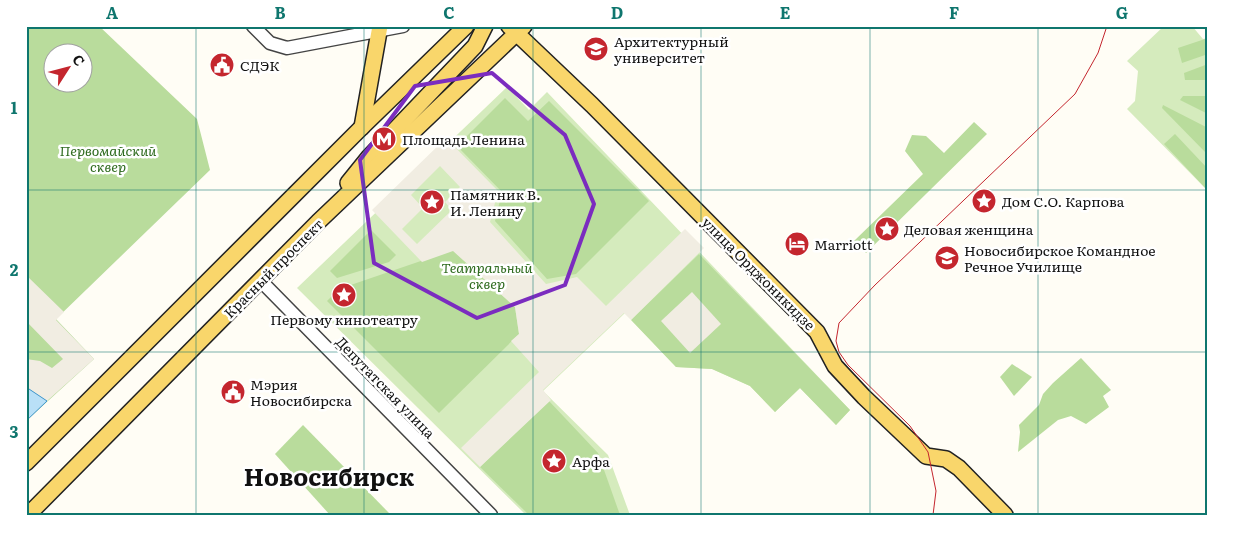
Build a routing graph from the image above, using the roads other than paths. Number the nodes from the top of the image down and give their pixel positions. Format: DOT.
graph roads {
  1 [pos="253,26"];
  2 [pos="403,26"];
  3 [pos="466,26"];
  4 [pos="486,26"];
  5 [pos="379,29"];
  6 [pos="517,29"];
  7 [pos="362,127"];
  8 [pos="318,222"];
  9 [pos="260,280"];
  10 [pos="26,463"];
  11 [pos="28,515"];
  12 [pos="491,515"];
  13 [pos="1005,515"];
  1 -- 5 [label="street"];
  2 -- 5 [label="street"];
  3 -- 7 [label="main road"];
  4 -- 8 [label="main road"];
  5 -- 7 [label="main road"];
  6 -- 8 [label="main road, Красный проспект"];
  6 -- 13 [label="main road, улица Орджоникидзе"];
  7 -- 10 [label="main road"];
  8 -- 9 [label="main road, Красный проспект"];
  9 -- 11 [label="main road, Красный проспект"];
  9 -- 12 [label="street, Депутатская улица"];
}
